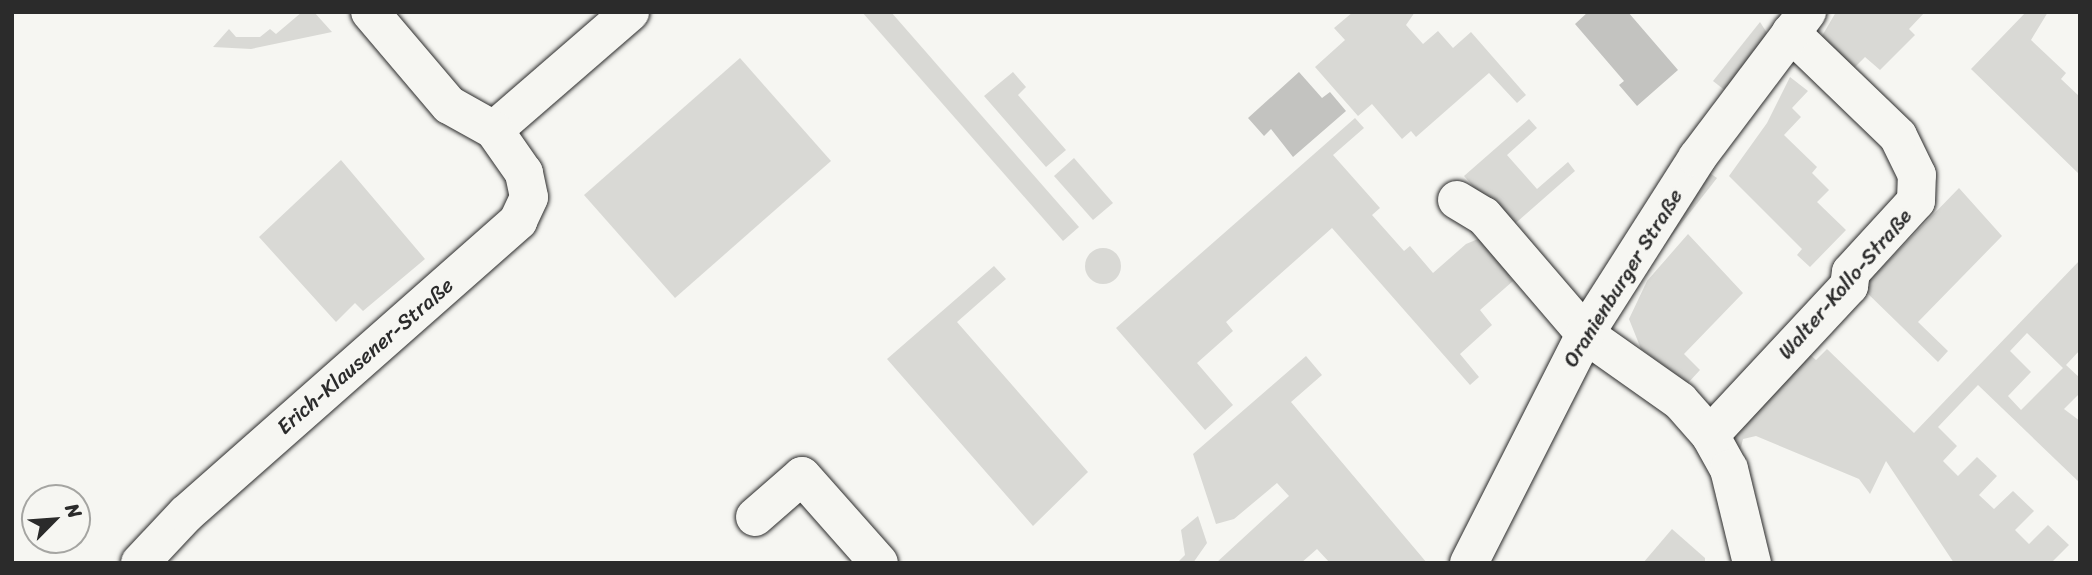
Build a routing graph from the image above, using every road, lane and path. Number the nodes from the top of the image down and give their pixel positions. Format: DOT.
graph roads {
  1 [pos="370,12"];
  2 [pos="630,12"];
  3 [pos="1799,23"];
  4 [pos="494,130"];
  5 [pos="1457,200"];
  6 [pos="1586,334"];
  7 [pos="1710,435"];
  8 [pos="755,517"];
  9 [pos="139,563"];
  10 [pos="879,563"];
  11 [pos="1469,563"];
  12 [pos="1752,563"];
  1 -- 4 [label="street, Erich-Klausener-Straße"];
  2 -- 4 [label="street"];
  3 -- 6 [label="street, Oranienburger Straße"];
  3 -- 7 [label="street, Walter-Kollo-Straße"];
  4 -- 9 [label="street, Erich-Klausener-Straße"];
  5 -- 6 [label="street"];
  6 -- 7 [label="street"];
  6 -- 11 [label="street, Oranienburger Straße"];
  7 -- 12 [label="street"];
  8 -- 10 [label="street"];
}
